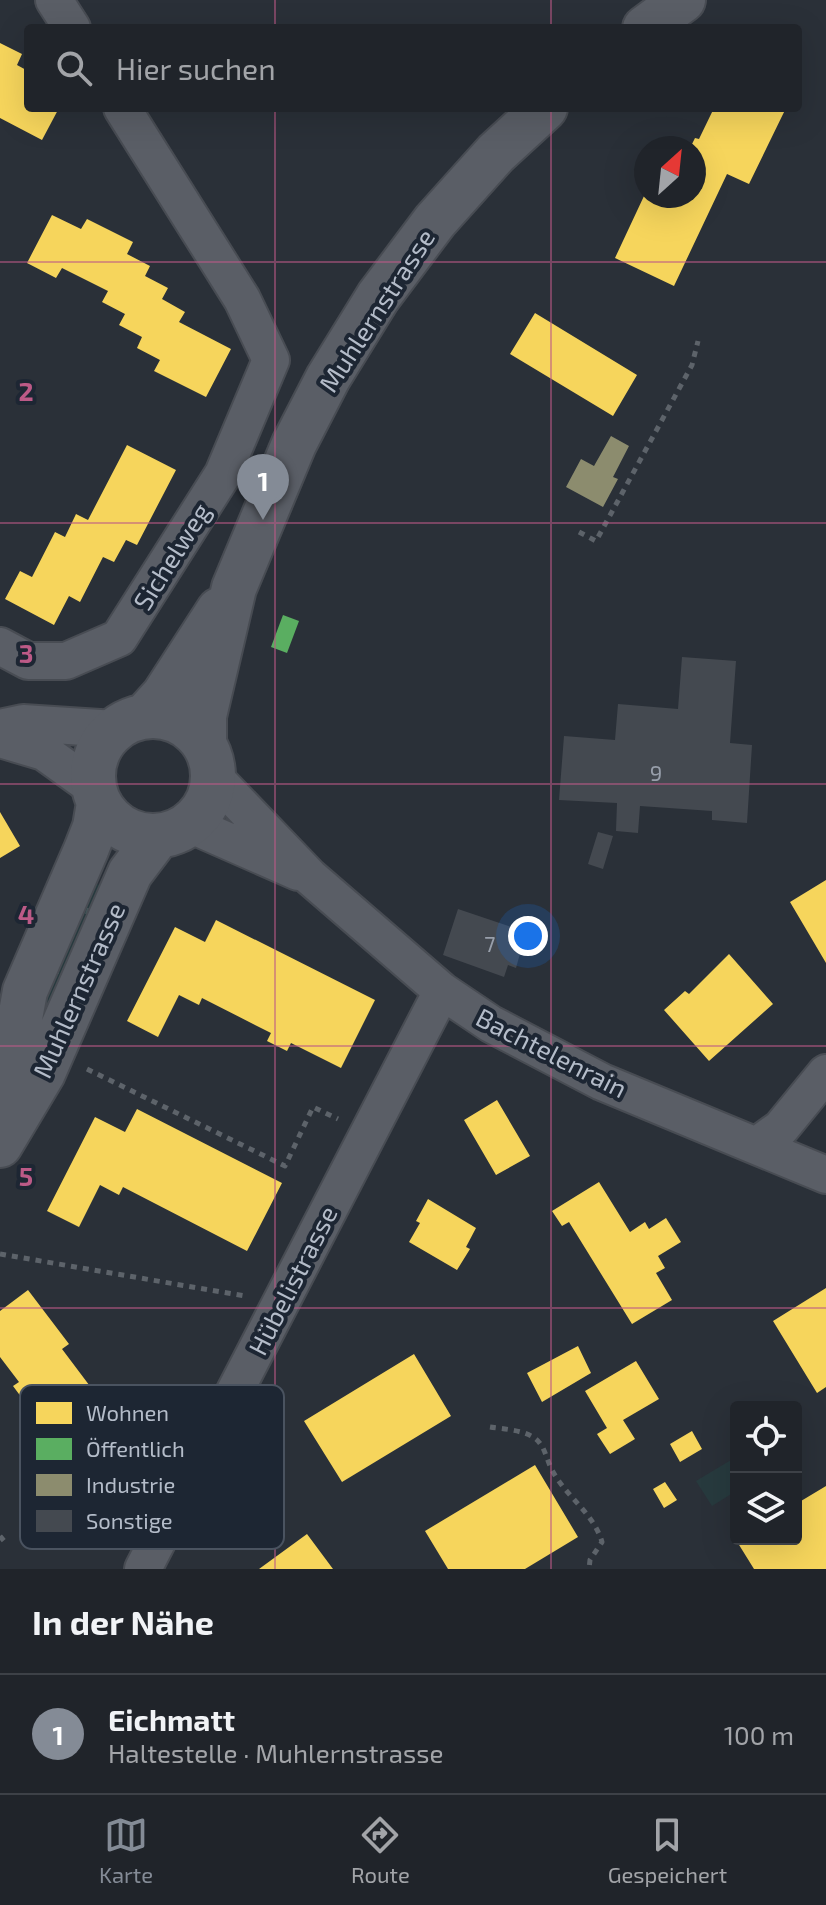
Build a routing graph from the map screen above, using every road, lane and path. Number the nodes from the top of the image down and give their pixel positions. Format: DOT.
graph roads {
  1 [pos="54,0"];
  2 [pos="683,0"];
  3 [pos="69,24"];
  4 [pos="650,24"];
  5 [pos="125,112"];
  6 [pos="541,112"];
  7 [pos="698,341"];
  8 [pos="579,532"];
  9 [pos="234,588"];
  10 [pos="0,646"];
  11 [pos="130,722"];
  12 [pos="0,728"];
  13 [pos="0,739"];
  14 [pos="209,760"];
  15 [pos="97,796"];
  16 [pos="173,830"];
  17 [pos="310,877"];
  18 [pos="442,991"];
  19 [pos="86,1069"];
  20 [pos="826,1073"];
  21 [pos="0,1129"];
  22 [pos="368,1134"];
  23 [pos="0,1145"];
  24 [pos="756,1146"];
  25 [pos="826,1175"];
  26 [pos="0,1254"];
  27 [pos="281,1302"];
  28 [pos="238,1385"];
  29 [pos="490,1427"];
  30 [pos="153,1549"];
  31 [pos="143,1569"];
  32 [pos="589,1569"];
  1 -- 3 [label="street"];
  2 -- 4 [label="street"];
  5 -- 10 [label="street, Sichelweg"];
  6 -- 9 [label="street, Muhlernstrasse"];
  7 -- 8 [label="path"];
  9 -- 11 [label="street, Muhlernstrasse"];
  9 -- 14 [label="street, Muhlernstrasse"];
  11 -- 12 [label="street"];
  11 -- 14 [label="street"];
  11 -- 15 [label="street, Muhlernstrasse"];
  13 -- 15 [label="street"];
  14 -- 16 [label="street, Muhlernstrasse"];
  14 -- 17 [label="street, Bachtelenrain"];
  15 -- 16 [label="street"];
  15 -- 21 [label="street, Muhlernstrasse"];
  16 -- 17 [label="street, Bachtelenrain"];
  16 -- 23 [label="street, Muhlernstrasse"];
  17 -- 18 [label="street, Bachtelenrain"];
  18 -- 22 [label="street, Hübelistrasse"];
  18 -- 24 [label="street, Bachtelenrain"];
  19 -- 22 [label="path"];
  20 -- 24 [label="street"];
  22 -- 27 [label="street, Hübelistrasse"];
  24 -- 25 [label="street, Bachtelenrain"];
  26 -- 27 [label="path"];
  27 -- 28 [label="street, Hübelistrasse"];
  29 -- 32 [label="path"];
  30 -- 31 [label="street, Hübelistrasse"];
}
